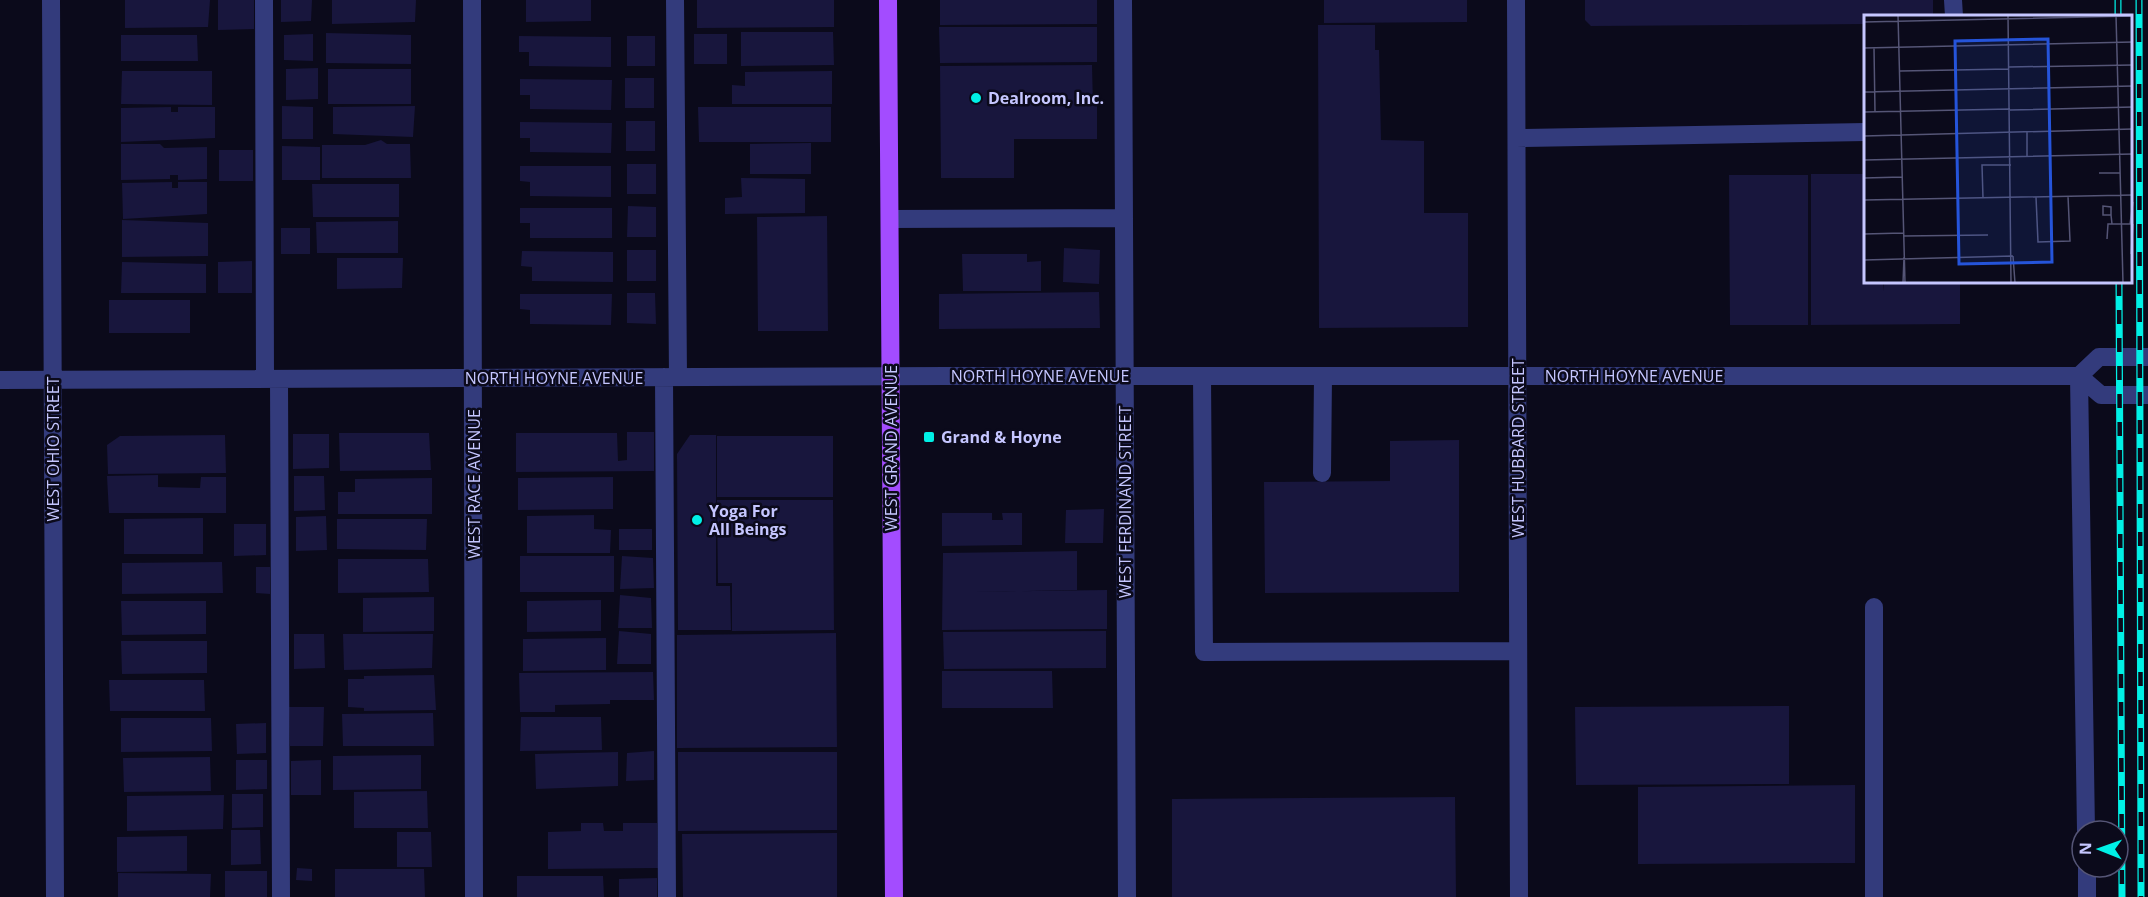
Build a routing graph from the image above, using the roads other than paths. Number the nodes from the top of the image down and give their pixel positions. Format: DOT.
graph roads {
  1 [pos="51,0"];
  2 [pos="264,0"];
  3 [pos="472,0"];
  4 [pos="675,0"];
  5 [pos="888,0"];
  6 [pos="1123,0"];
  7 [pos="1516,0"];
  8 [pos="1953,0"];
  9 [pos="1954,15"];
  10 [pos="1864,132"];
  11 [pos="1517,138"];
  12 [pos="1124,218"];
  13 [pos="890,219"];
  14 [pos="2148,357"];
  15 [pos="890,376"];
  16 [pos="1125,376"];
  17 [pos="1202,376"];
  18 [pos="1323,376"];
  19 [pos="1517,376"];
  20 [pos="2079,376"];
  21 [pos="671,377"];
  22 [pos="474,378"];
  23 [pos="272,379"];
  24 [pos="0,380"];
  25 [pos="52,380"];
  26 [pos="2148,395"];
  27 [pos="1322,473"];
  28 [pos="1874,607"];
  29 [pos="1518,651"];
  30 [pos="2086,819"];
  31 [pos="2087,879"];
  32 [pos="55,897"];
  33 [pos="281,897"];
  34 [pos="474,897"];
  35 [pos="667,897"];
  36 [pos="894,897"];
  37 [pos="1127,897"];
  38 [pos="1519,897"];
  39 [pos="1874,897"];
  40 [pos="2087,897"];
  1 -- 25 [label="street, WEST OHIO STREET"];
  2 -- 23 [label="street"];
  3 -- 22 [label="street, WEST RACE AVENUE"];
  4 -- 21 [label="street"];
  5 -- 13 [label="main road, WEST GRAND AVENUE"];
  6 -- 12 [label="street, WEST FERDINAND STREET"];
  7 -- 11 [label="street, WEST HUBBARD STREET"];
  8 -- 9 [label="street"];
  10 -- 11 [label="street"];
  11 -- 19 [label="street, WEST HUBBARD STREET"];
  12 -- 13 [label="street"];
  12 -- 16 [label="street, WEST FERDINAND STREET"];
  13 -- 15 [label="main road, WEST GRAND AVENUE"];
  14 -- 20 [label="street"];
  15 -- 16 [label="street, NORTH HOYNE AVENUE"];
  15 -- 21 [label="street, NORTH HOYNE AVENUE"];
  15 -- 36 [label="main road, WEST GRAND AVENUE"];
  16 -- 17 [label="street, NORTH HOYNE AVENUE"];
  16 -- 37 [label="street, WEST FERDINAND STREET"];
  17 -- 18 [label="street, NORTH HOYNE AVENUE"];
  17 -- 29 [label="street"];
  18 -- 19 [label="street, NORTH HOYNE AVENUE"];
  18 -- 27 [label="street"];
  19 -- 20 [label="street, NORTH HOYNE AVENUE"];
  19 -- 29 [label="street, WEST HUBBARD STREET"];
  20 -- 26 [label="street"];
  20 -- 30 [label="street"];
  21 -- 22 [label="street, NORTH HOYNE AVENUE"];
  21 -- 35 [label="street"];
  22 -- 23 [label="street, NORTH HOYNE AVENUE"];
  22 -- 34 [label="street, WEST RACE AVENUE"];
  23 -- 25 [label="street, NORTH HOYNE AVENUE"];
  23 -- 33 [label="street"];
  24 -- 25 [label="street, NORTH HOYNE AVENUE"];
  25 -- 32 [label="street, WEST OHIO STREET"];
  28 -- 39 [label="street"];
  29 -- 38 [label="street, WEST HUBBARD STREET"];
  31 -- 40 [label="street"];
}
